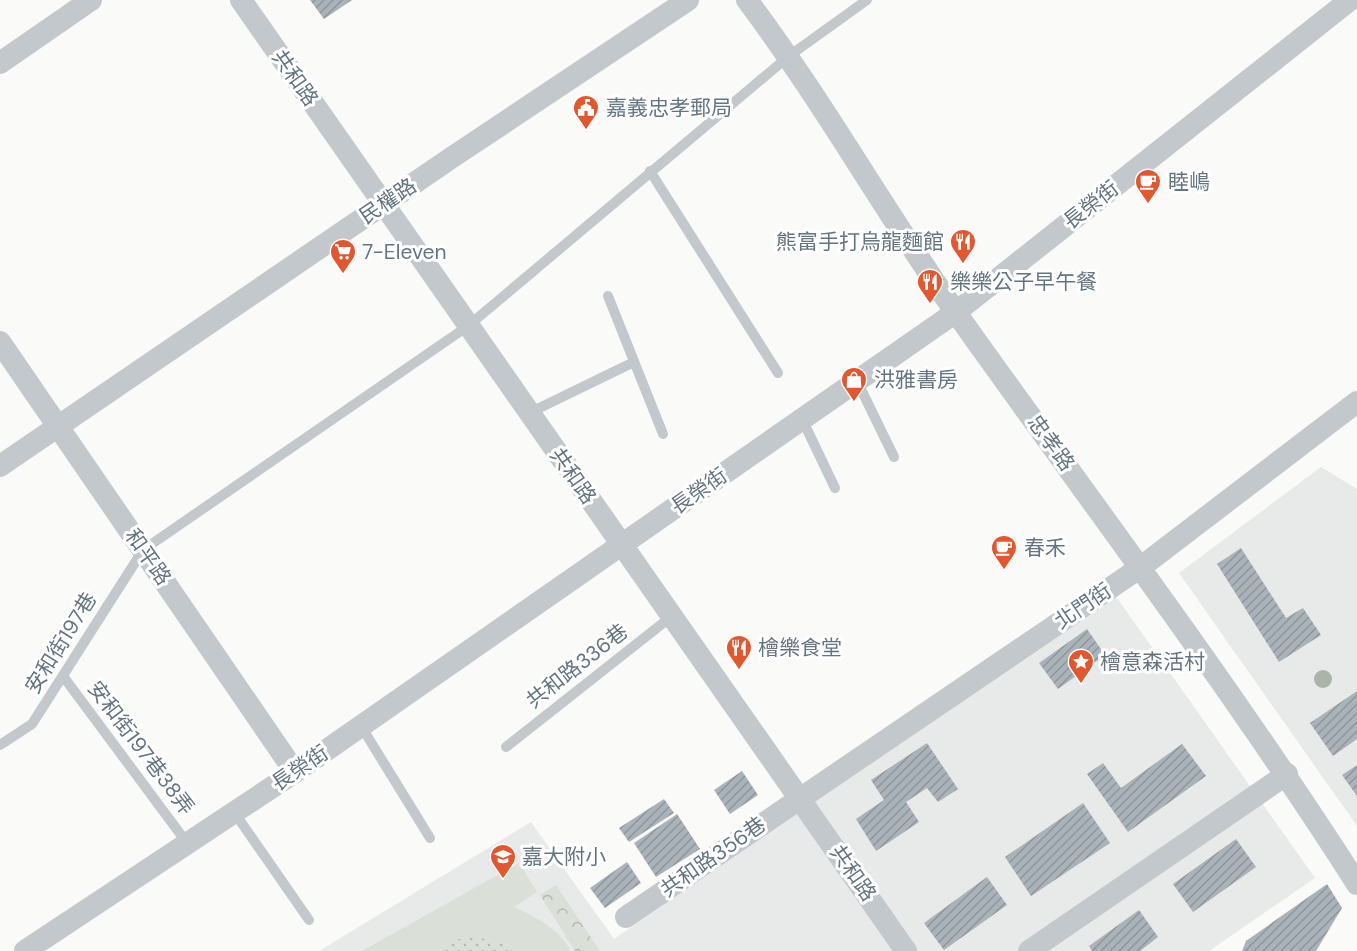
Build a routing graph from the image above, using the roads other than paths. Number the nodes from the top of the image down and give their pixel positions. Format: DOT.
graph roads {
  1 [pos="90,0"];
  2 [pos="241,0"];
  3 [pos="688,0"];
  4 [pos="747,0"];
  5 [pos="867,0"];
  6 [pos="1350,0"];
  7 [pos="789,56"];
  8 [pos="0,63"];
  9 [pos="650,171"];
  10 [pos="382,205"];
  11 [pos="608,296"];
  12 [pos="956,312"];
  13 [pos="468,326"];
  14 [pos="0,342"];
  15 [pos="634,362"];
  16 [pos="778,373"];
  17 [pos="857,381"];
  18 [pos="1357,402"];
  19 [pos="529,413"];
  20 [pos="802,419"];
  21 [pos="57,426"];
  22 [pos="663,434"];
  23 [pos="894,457"];
  24 [pos="0,466"];
  25 [pos="836,488"];
  26 [pos="622,545"];
  27 [pos="143,550"];
  28 [pos="1142,567"];
  29 [pos="672,616"];
  30 [pos="63,676"];
  31 [pos="361,726"];
  32 [pos="0,745"];
  33 [pos="506,747"];
  34 [pos="295,772"];
  35 [pos="1287,774"];
  36 [pos="800,797"];
  37 [pos="234,812"];
  38 [pos="430,838"];
  39 [pos="187,843"];
  40 [pos="1357,884"];
  41 [pos="626,917"];
  42 [pos="309,920"];
  43 [pos="25,951"];
  44 [pos="906,951"];
  45 [pos="1029,951"];
  1 -- 8 [label="street"];
  2 -- 10 [label="street, 共和路"];
  3 -- 10 [label="street, 民權路"];
  4 -- 7 [label="street, 忠孝路"];
  5 -- 7 [label="lane"];
  6 -- 12 [label="street, 長榮街"];
  7 -- 9 [label="lane"];
  7 -- 12 [label="street, 忠孝路"];
  9 -- 13 [label="lane"];
  9 -- 16 [label="lane"];
  10 -- 13 [label="street, 共和路"];
  10 -- 21 [label="street, 民權路"];
  11 -- 15 [label="lane"];
  12 -- 17 [label="street, 長榮街"];
  12 -- 28 [label="street, 忠孝路"];
  13 -- 19 [label="street, 共和路"];
  13 -- 27 [label="lane"];
  14 -- 21 [label="street, 和平路"];
  15 -- 19 [label="lane"];
  15 -- 22 [label="lane"];
  17 -- 20 [label="street, 長榮街"];
  17 -- 23 [label="lane"];
  18 -- 28 [label="street, 北門街"];
  19 -- 26 [label="street, 共和路"];
  20 -- 25 [label="lane"];
  20 -- 26 [label="street, 長榮街"];
  21 -- 24 [label="street, 民權路"];
  21 -- 27 [label="street, 和平路"];
  26 -- 29 [label="street, 共和路"];
  26 -- 31 [label="street, 長榮街"];
  27 -- 30 [label="lane, 安和街197巷"];
  27 -- 34 [label="street, 和平路"];
  28 -- 35 [label="street, 忠孝路"];
  28 -- 36 [label="street, 北門街"];
  29 -- 33 [label="lane, 共和路336巷"];
  29 -- 36 [label="street, 共和路"];
  30 -- 32 [label="lane, 安和街197巷"];
  30 -- 39 [label="lane, 安和街197巷38弄"];
  31 -- 34 [label="street, 長榮街"];
  31 -- 38 [label="lane"];
  34 -- 37 [label="street, 長榮街"];
  35 -- 40 [label="street, 忠孝路"];
  35 -- 45 [label="street"];
  36 -- 41 [label="street, 共和路356巷"];
  36 -- 44 [label="street, 共和路"];
  37 -- 39 [label="street, 長榮街"];
  37 -- 42 [label="lane"];
  39 -- 43 [label="street, 長榮街"];
}
